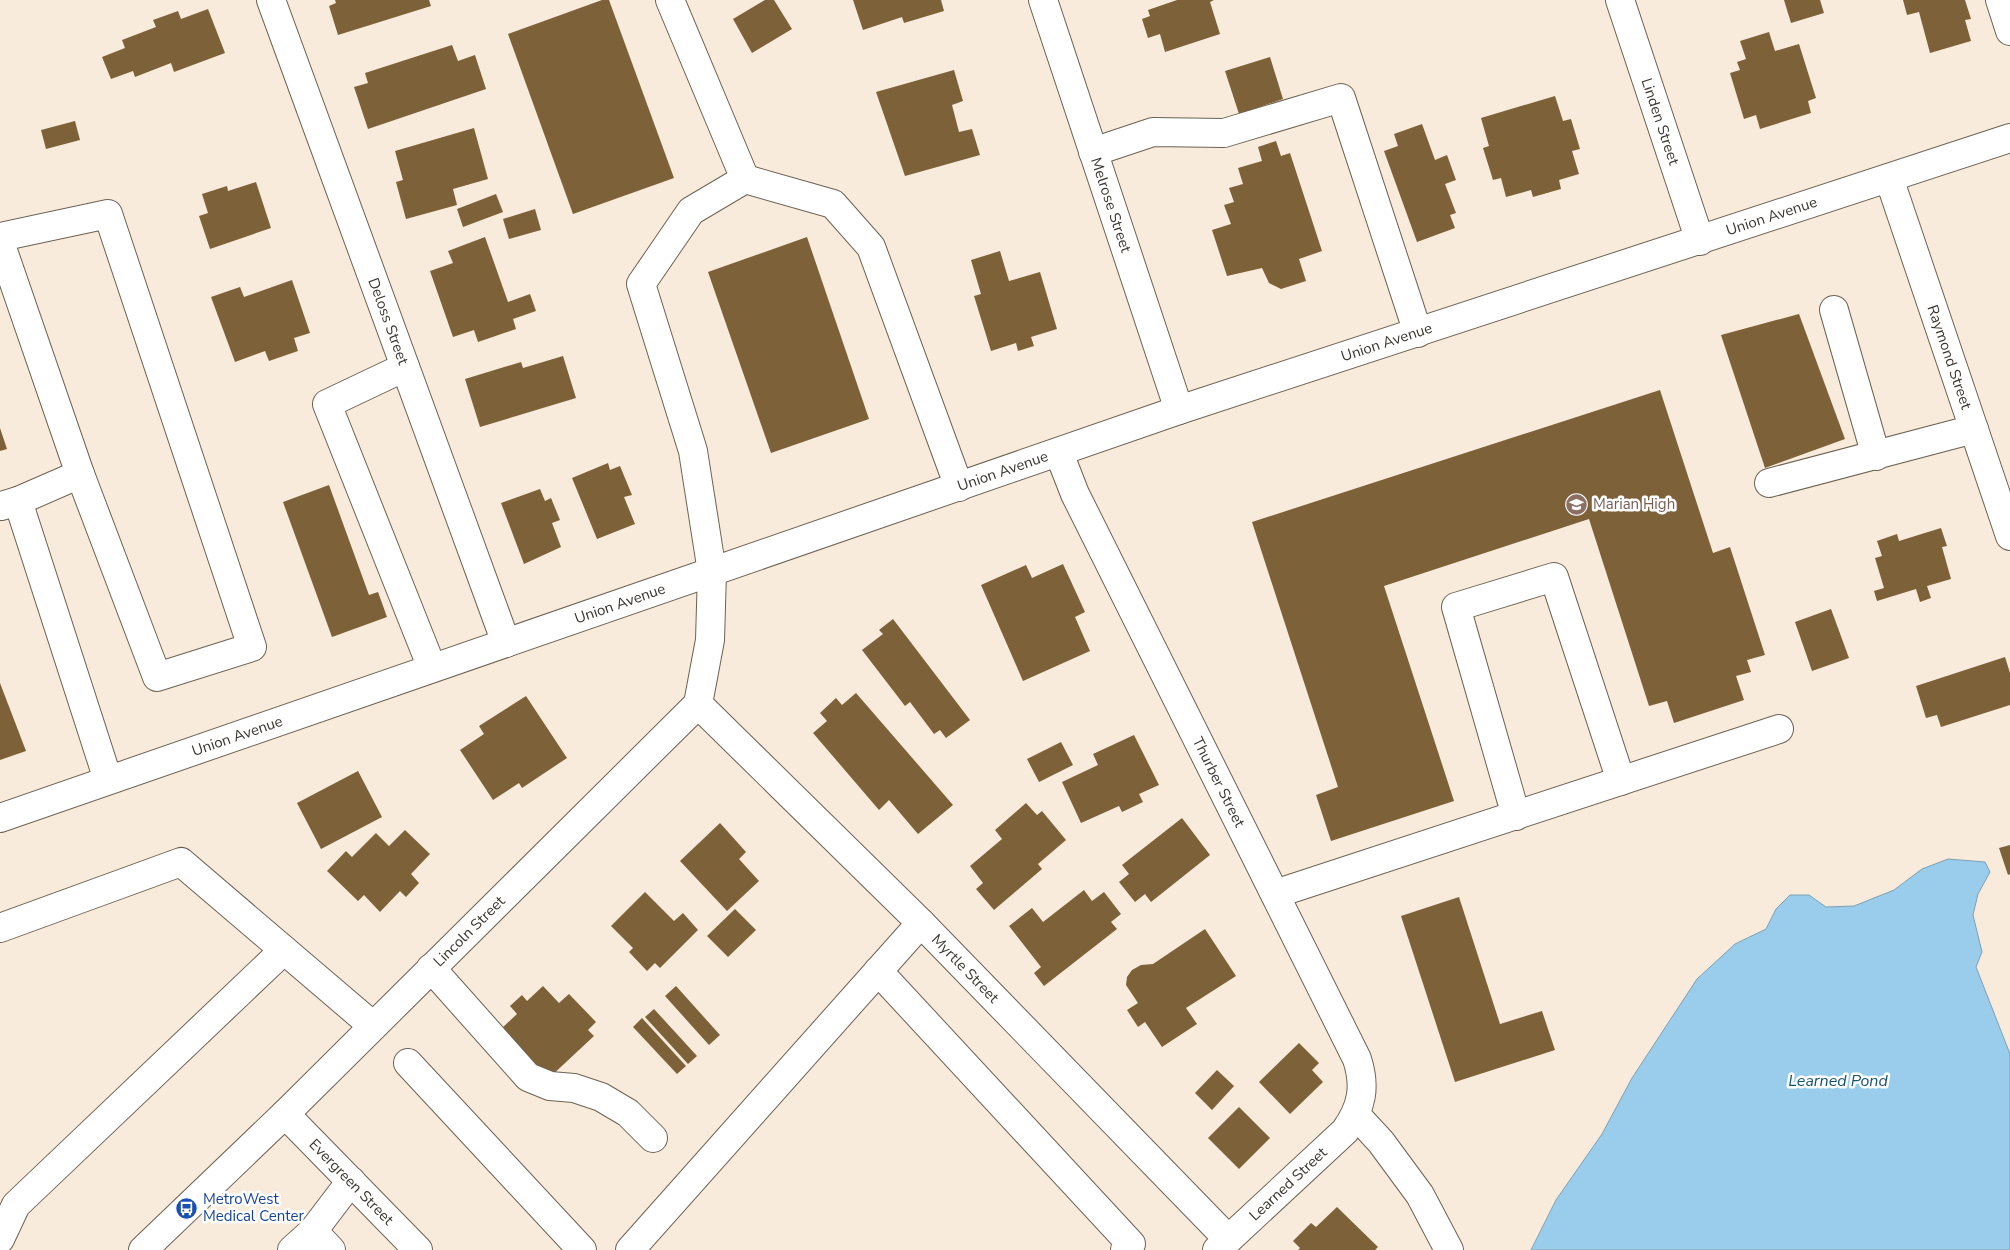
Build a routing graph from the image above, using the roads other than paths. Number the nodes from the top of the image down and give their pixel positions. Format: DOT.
graph roads {
  1 [pos="272,0"];
  2 [pos="670,0"];
  3 [pos="1043,0"];
  4 [pos="1620,0"];
  5 [pos="2000,0"];
  6 [pos="2010,31"];
  7 [pos="2010,138"];
  8 [pos="1093,152"];
  9 [pos="1889,178"];
  10 [pos="745,179"];
  11 [pos="0,237"];
  12 [pos="1700,241"];
  13 [pos="0,242"];
  14 [pos="1834,310"];
  15 [pos="1418,332"];
  16 [pos="405,367"];
  17 [pos="1179,410"];
  18 [pos="1974,430"];
  19 [pos="1059,453"];
  20 [pos="1876,456"];
  21 [pos="80,474"];
  22 [pos="1769,483"];
  23 [pos="959,487"];
  24 [pos="9,504"];
  25 [pos="2010,536"];
  26 [pos="712,572"];
  27 [pos="506,643"];
  28 [pos="432,668"];
  29 [pos="698,704"];
  30 [pos="1779,729"];
  31 [pos="108,780"];
  32 [pos="1621,781"];
  33 [pos="1516,816"];
  34 [pos="0,818"];
  35 [pos="1275,894"];
  36 [pos="921,923"];
  37 [pos="0,928"];
  38 [pos="284,950"];
  39 [pos="431,968"];
  40 [pos="878,971"];
  41 [pos="373,1026"];
  42 [pos="408,1063"];
  43 [pos="285,1114"];
  44 [pos="1356,1115"];
  45 [pos="653,1138"];
  46 [pos="351,1181"];
  47 [pos="0,1239"];
  48 [pos="322,1240"];
  49 [pos="1222,1245"];
  50 [pos="143,1250"];
  51 [pos="292,1250"];
  52 [pos="418,1250"];
  53 [pos="582,1250"];
  54 [pos="630,1250"];
  55 [pos="1125,1250"];
  56 [pos="1449,1250"];
  1 -- 16 [label="street, Deloss Street"];
  2 -- 10 [label="street"];
  3 -- 8 [label="street, Melrose Street"];
  4 -- 12 [label="street, Linden Street"];
  5 -- 6 [label="street"];
  7 -- 9 [label="street, Union Avenue"];
  8 -- 15 [label="street"];
  8 -- 17 [label="street, Melrose Street"];
  9 -- 12 [label="street, Union Avenue"];
  9 -- 18 [label="street, Raymond Street"];
  10 -- 23 [label="street"];
  10 -- 26 [label="street"];
  11 -- 21 [label="street"];
  12 -- 15 [label="street, Union Avenue"];
  13 -- 21 [label="street"];
  14 -- 20 [label="street"];
  15 -- 17 [label="street, Union Avenue"];
  16 -- 27 [label="street, Deloss Street"];
  16 -- 28 [label="street"];
  17 -- 19 [label="street, Union Avenue"];
  18 -- 20 [label="street"];
  18 -- 25 [label="street, Raymond Street"];
  19 -- 23 [label="street, Union Avenue"];
  19 -- 35 [label="street, Thurber Street"];
  20 -- 22 [label="street"];
  21 -- 24 [label="street"];
  23 -- 26 [label="street, Union Avenue"];
  24 -- 31 [label="street"];
  26 -- 27 [label="street, Union Avenue"];
  26 -- 29 [label="street"];
  27 -- 28 [label="street, Union Avenue"];
  28 -- 31 [label="street, Union Avenue"];
  29 -- 36 [label="street, Myrtle Street"];
  29 -- 39 [label="street, Lincoln Street"];
  30 -- 32 [label="street"];
  31 -- 34 [label="street, Union Avenue"];
  32 -- 33 [label="street"];
  32 -- 33 [label="street"];
  33 -- 35 [label="street"];
  35 -- 44 [label="street, Thurber Street"];
  36 -- 40 [label="street"];
  36 -- 49 [label="street, Myrtle Street"];
  37 -- 38 [label="street"];
  38 -- 41 [label="street"];
  38 -- 47 [label="street"];
  39 -- 41 [label="street, Lincoln Street"];
  39 -- 45 [label="street"];
  40 -- 54 [label="street"];
  40 -- 55 [label="street"];
  41 -- 43 [label="street, Lincoln Street"];
  42 -- 53 [label="street"];
  43 -- 46 [label="street, Evergreen Street"];
  43 -- 50 [label="street, Lincoln Street"];
  44 -- 49 [label="street, Learned Street"];
  44 -- 56 [label="street"];
  46 -- 48 [label="street"];
  46 -- 52 [label="street, Evergreen Street"];
  48 -- 51 [label="street"];
}
